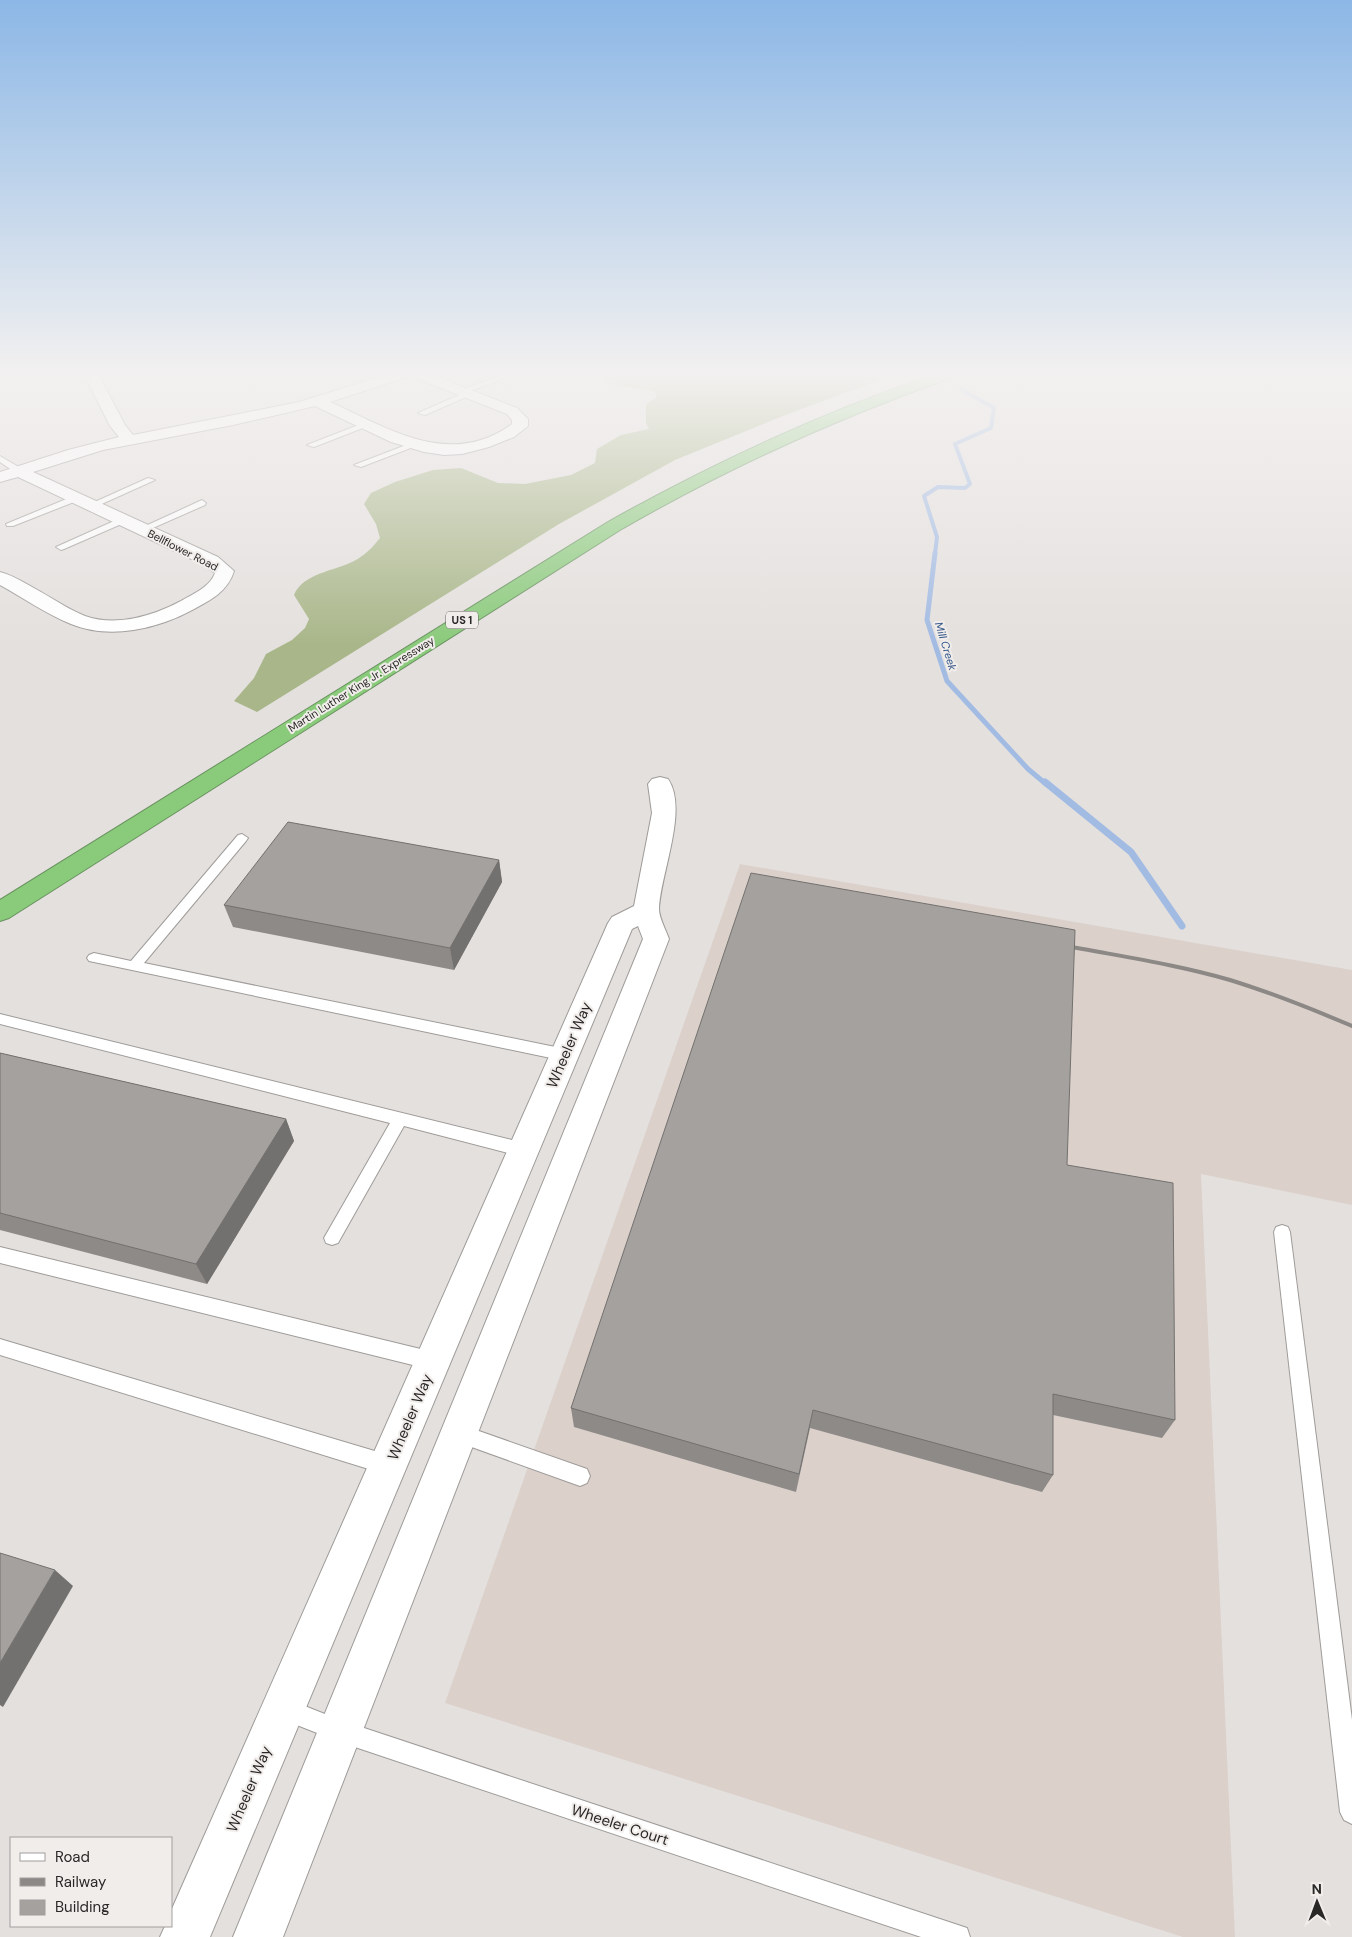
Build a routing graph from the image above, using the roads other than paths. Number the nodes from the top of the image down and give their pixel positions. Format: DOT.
graph roads {
  1 [pos="9,464"];
  2 [pos="38,464"];
  3 [pos="704,464"];
  4 [pos="726,464"];
  5 [pos="19,471"];
  6 [pos="0,477"];
  7 [pos="152,480"];
  8 [pos="84,501"];
  9 [pos="202,503"];
  10 [pos="123,520"];
  11 [pos="10,524"];
  12 [pos="143,529"];
  13 [pos="62,547"];
  14 [pos="0,578"];
  15 [pos="660,784"];
  16 [pos="242,838"];
  17 [pos="42,864"];
  18 [pos="646,911"];
  19 [pos="0,912"];
  20 [pos="94,958"];
  21 [pos="134,966"];
  22 [pos="0,1019"];
  23 [pos="565,1055"];
  24 [pos="400,1119"];
  25 [pos="524,1150"];
  26 [pos="1282,1232"];
  27 [pos="332,1238"];
  28 [pos="0,1255"];
  29 [pos="0,1347"];
  30 [pos="434,1361"];
  31 [pos="459,1433"];
  32 [pos="389,1466"];
  33 [pos="580,1476"];
  34 [pos="284,1708"];
  35 [pos="340,1732"];
  36 [pos="1352,1812"];
  37 [pos="186,1937"];
  38 [pos="258,1937"];
  39 [pos="958,1937"];
  1 -- 5 [label="lane"];
  2 -- 5 [label="street"];
  3 -- 17 [label="highway, Martin Luther King Jr. Expressway / US 1"];
  4 -- 19 [label="highway, Martin Luther King Jr. Expressway / US 1"];
  5 -- 6 [label="street"];
  5 -- 8 [label="street, Bellflower Road"];
  7 -- 8 [label="lane"];
  8 -- 10 [label="street, Bellflower Road"];
  8 -- 11 [label="lane"];
  9 -- 12 [label="lane"];
  10 -- 12 [label="street, Bellflower Road"];
  10 -- 13 [label="lane"];
  12 -- 14 [label="street, Bellflower Road"];
  15 -- 18 [label="street"];
  16 -- 21 [label="lane"];
  18 -- 23 [label="street, Wheeler Way"];
  18 -- 31 [label="street"];
  20 -- 21 [label="lane"];
  21 -- 23 [label="lane"];
  22 -- 24 [label="lane"];
  23 -- 25 [label="street, Wheeler Way"];
  24 -- 25 [label="lane"];
  24 -- 27 [label="lane"];
  25 -- 30 [label="street, Wheeler Way"];
  26 -- 36 [label="lane"];
  28 -- 30 [label="lane"];
  29 -- 32 [label="lane"];
  30 -- 32 [label="street, Wheeler Way"];
  31 -- 33 [label="lane"];
  31 -- 35 [label="street"];
  32 -- 34 [label="street, Wheeler Way"];
  34 -- 35 [label="lane, Wheeler Court"];
  34 -- 37 [label="street, Wheeler Way"];
  35 -- 38 [label="street"];
  35 -- 39 [label="lane, Wheeler Court"];
}
